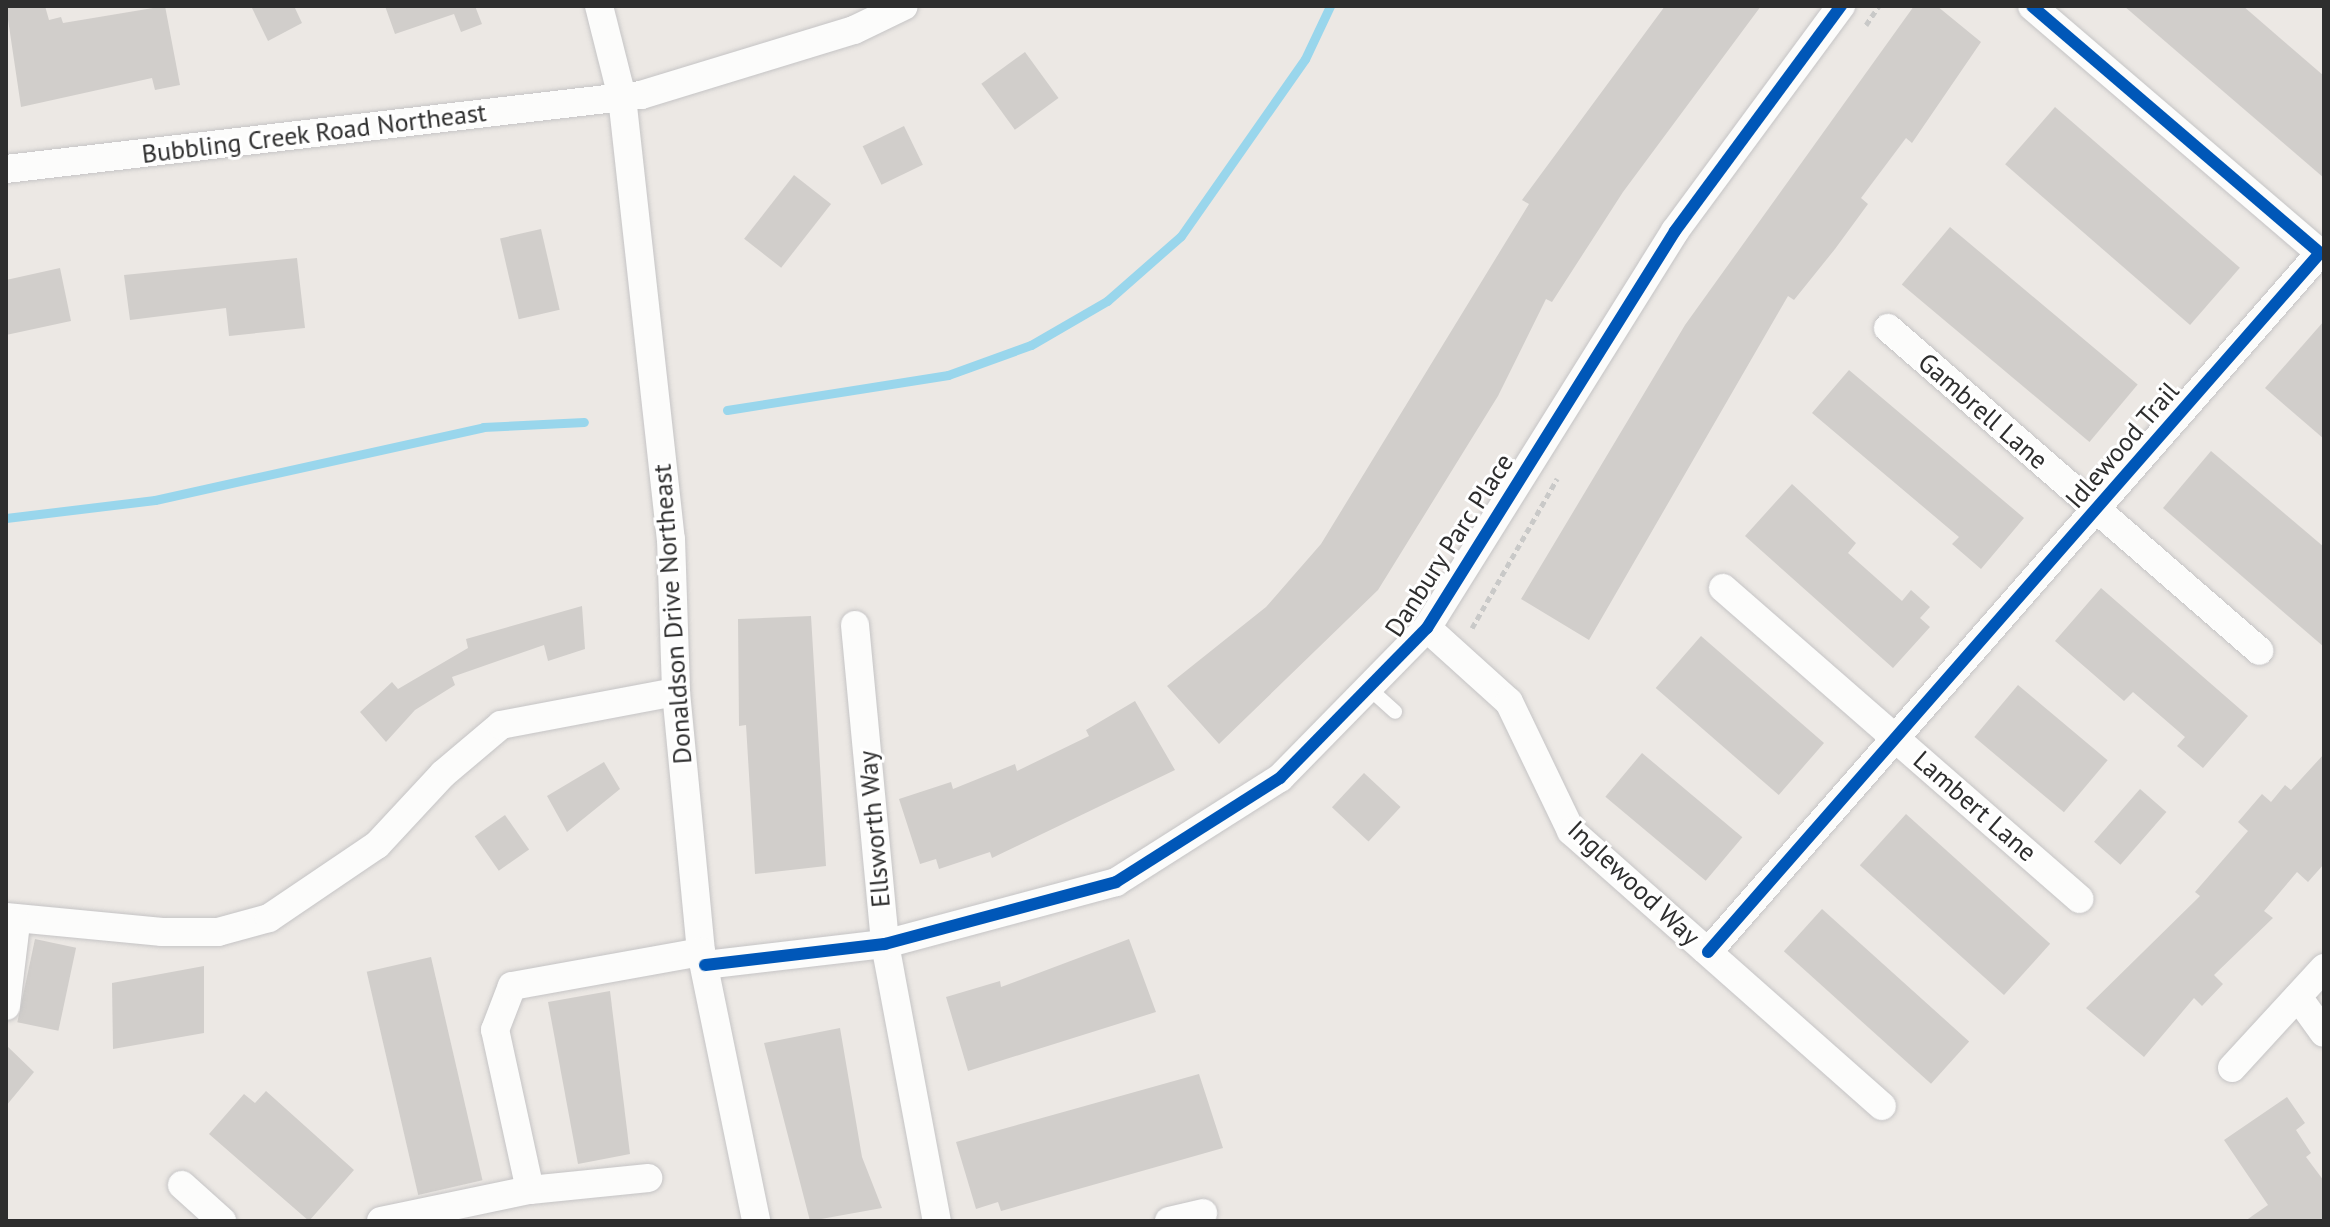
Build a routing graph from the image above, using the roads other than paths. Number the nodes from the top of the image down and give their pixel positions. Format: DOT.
graph roads {
  1 [pos="599,6"];
  2 [pos="904,6"];
  3 [pos="1841,6"];
  4 [pos="2032,6"];
  5 [pos="622,97"];
  6 [pos="6,169"];
  7 [pos="2322,255"];
  8 [pos="1888,328"];
  9 [pos="2096,509"];
  10 [pos="1723,588"];
  11 [pos="855,625"];
  12 [pos="1427,628"];
  13 [pos="2259,651"];
  14 [pos="1372,691"];
  15 [pos="676,692"];
  16 [pos="1395,712"];
  17 [pos="1897,738"];
  18 [pos="2080,899"];
  19 [pos="11,920"];
  20 [pos="885,944"];
  21 [pos="1708,952"];
  22 [pos="703,958"];
  23 [pos="2324,968"];
  24 [pos="2298,997"];
  25 [pos="6,1006"];
  26 [pos="2324,1033"];
  27 [pos="2232,1068"];
  28 [pos="1882,1106"];
  29 [pos="648,1178"];
  30 [pos="182,1185"];
  31 [pos="530,1190"];
  32 [pos="1203,1213"];
  33 [pos="222,1221"];
  34 [pos="381,1221"];
  35 [pos="756,1221"];
  36 [pos="937,1221"];
  37 [pos="1169,1221"];
  1 -- 5 [label="street, Donaldson Drive Northeast"];
  2 -- 5 [label="street, Bubbling Creek Road Northeast"];
  3 -- 12 [label="street, Danbury Parc Place"];
  4 -- 7 [label="street, Idlewood Trail"];
  5 -- 6 [label="street, Bubbling Creek Road Northeast"];
  5 -- 15 [label="street, Donaldson Drive Northeast"];
  7 -- 9 [label="street, Idlewood Trail"];
  8 -- 9 [label="street, Gambrell Lane"];
  9 -- 13 [label="street, Gambrell Lane"];
  9 -- 17 [label="street, Idlewood Trail"];
  10 -- 17 [label="street, Lambert Lane"];
  11 -- 20 [label="street, Ellsworth Way"];
  12 -- 14 [label="street, Danbury Parc Place"];
  12 -- 21 [label="street, Inglewood Way"];
  14 -- 16 [label="lane"];
  14 -- 20 [label="street, Danbury Parc Place"];
  15 -- 19 [label="street"];
  15 -- 22 [label="street, Donaldson Drive Northeast"];
  17 -- 18 [label="street, Lambert Lane"];
  17 -- 21 [label="street, Idlewood Trail"];
  19 -- 25 [label="street"];
  20 -- 22 [label="street, Danbury Parc Place"];
  20 -- 36 [label="street, Ellsworth Way"];
  21 -- 28 [label="street, Inglewood Way"];
  22 -- 31 [label="street, Danbury Parc Place"];
  22 -- 35 [label="street, Donaldson Drive Northeast"];
  23 -- 24 [label="street"];
  24 -- 26 [label="street"];
  24 -- 27 [label="street"];
  29 -- 31 [label="street"];
  30 -- 33 [label="street"];
  31 -- 34 [label="street"];
  32 -- 37 [label="street"];
}
